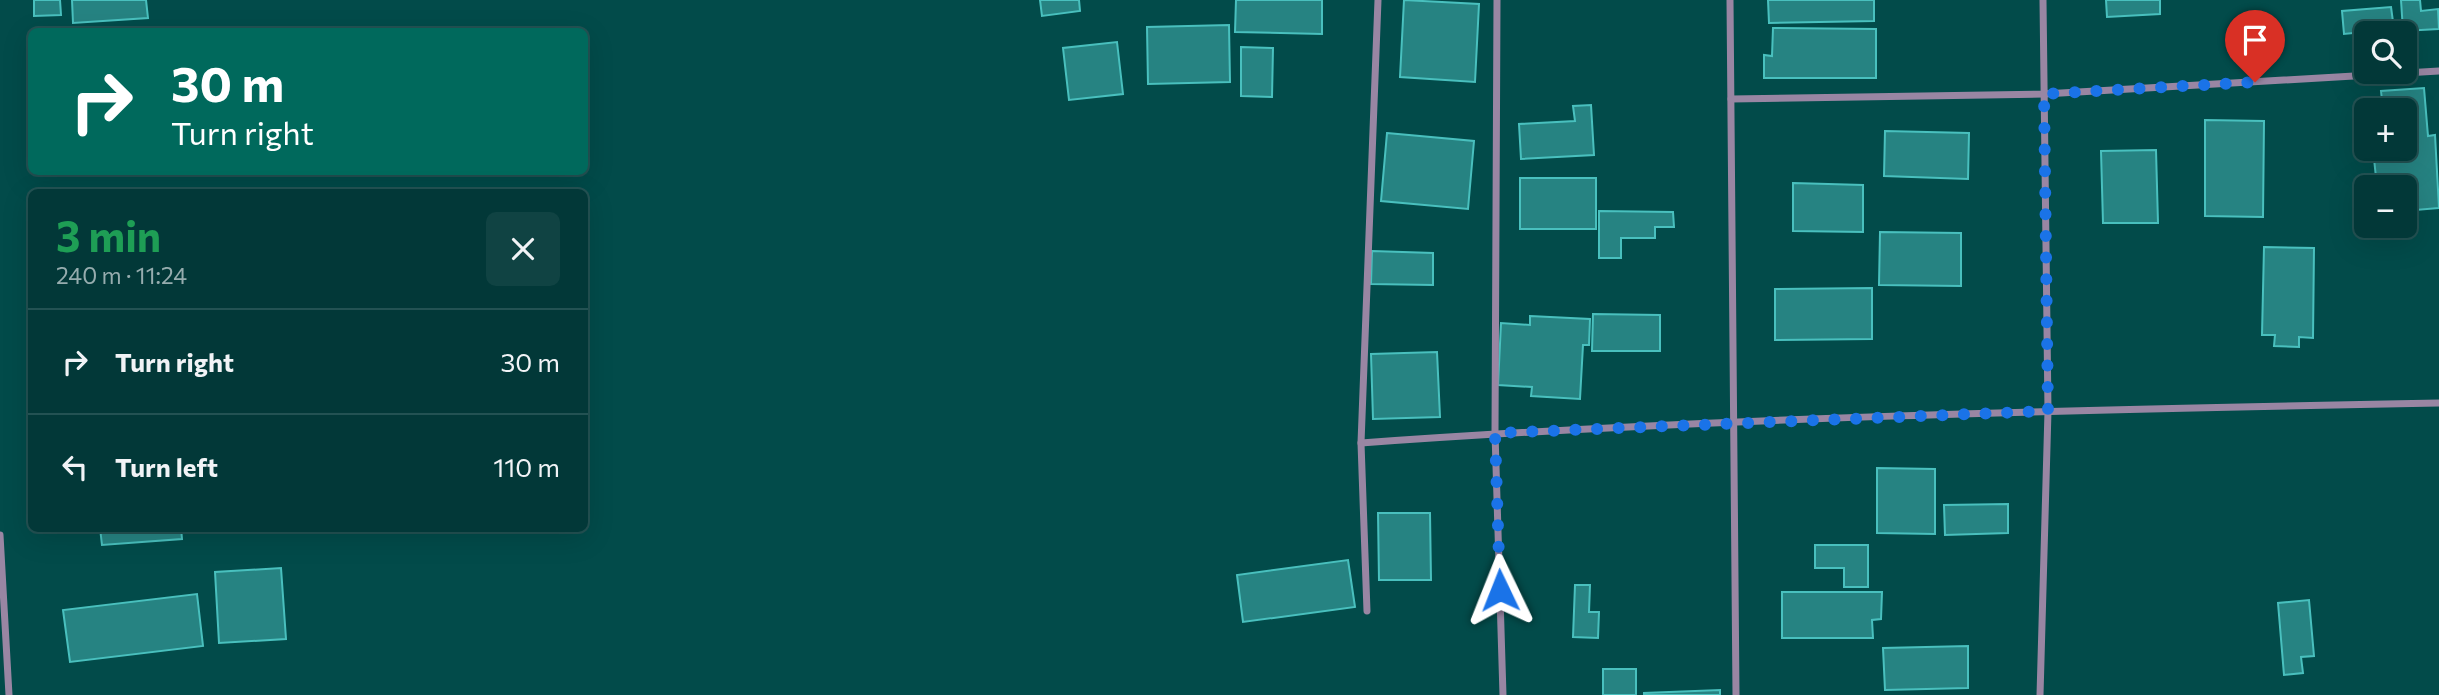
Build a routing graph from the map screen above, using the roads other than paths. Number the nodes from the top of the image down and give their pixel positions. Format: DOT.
graph roads {
  1 [pos="1378,0"];
  2 [pos="1497,0"];
  3 [pos="1730,0"];
  4 [pos="2043,0"];
  5 [pos="2439,71"];
  6 [pos="2044,94"];
  7 [pos="1731,99"];
  8 [pos="2439,403"];
  9 [pos="2048,411"];
  10 [pos="1735,422"];
  11 [pos="1495,433"];
  12 [pos="1360,443"];
  13 [pos="0,535"];
  14 [pos="1367,611"];
  15 [pos="9,695"];
  16 [pos="1503,695"];
  17 [pos="1737,695"];
  18 [pos="2040,695"];
  1 -- 12 [label="street"];
  2 -- 11 [label="street"];
  3 -- 7 [label="street"];
  4 -- 6 [label="street"];
  5 -- 6 [label="street"];
  6 -- 7 [label="street"];
  6 -- 9 [label="street"];
  7 -- 10 [label="street"];
  8 -- 9 [label="street"];
  9 -- 10 [label="street"];
  9 -- 18 [label="street"];
  10 -- 11 [label="street"];
  10 -- 17 [label="street"];
  11 -- 12 [label="street"];
  11 -- 16 [label="street"];
  12 -- 14 [label="street"];
  13 -- 15 [label="street"];
}
